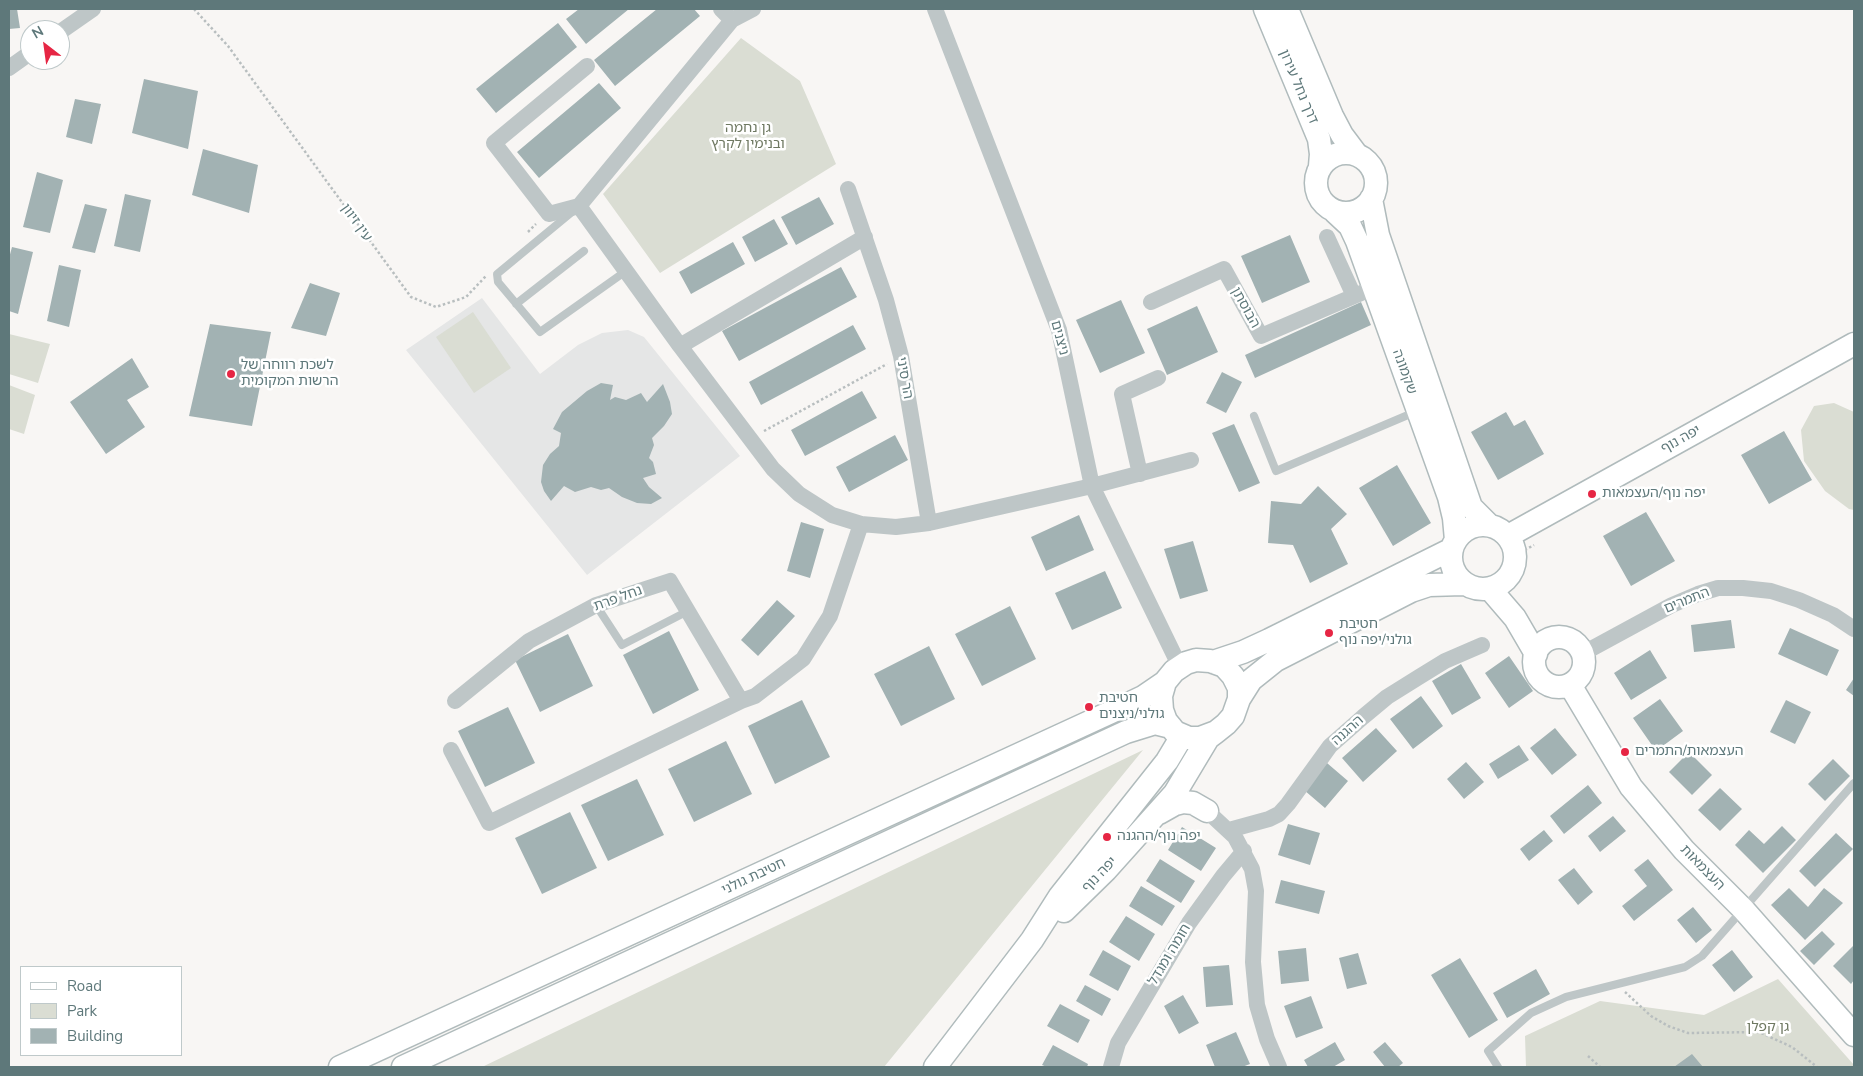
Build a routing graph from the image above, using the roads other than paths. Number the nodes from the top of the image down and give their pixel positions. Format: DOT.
graph roads {
  1 [pos="93,9"];
  2 [pos="753,9"];
  3 [pos="935,9"];
  4 [pos="1264,9"];
  5 [pos="1287,9"];
  6 [pos="726,15"];
  7 [pos="70,25"];
  8 [pos="20,60"];
  9 [pos="587,66"];
  10 [pos="9,68"];
  11 [pos="1357,154"];
  12 [pos="1320,166"];
  13 [pos="848,189"];
  14 [pos="1371,200"];
  15 [pos="579,206"];
  16 [pos="1335,212"];
  17 [pos="865,237"];
  18 [pos="1327,237"];
  19 [pos="584,251"];
  20 [pos="626,271"];
  21 [pos="1364,292"];
  22 [pos="1151,302"];
  23 [pos="516,304"];
  24 [pos="1854,344"];
  25 [pos="680,346"];
  26 [pos="1158,378"];
  27 [pos="1427,407"];
  28 [pos="1254,416"];
  29 [pos="1191,460"];
  30 [pos="1140,474"];
  31 [pos="1092,486"];
  32 [pos="929,523"];
  33 [pos="862,524"];
  34 [pos="1498,531"];
  35 [pos="1454,544"];
  36 [pos="1463,584"];
  37 [pos="1497,586"];
  38 [pos="596,605"];
  39 [pos="688,611"];
  40 [pos="1854,629"];
  41 [pos="1482,645"];
  42 [pos="1543,647"];
  43 [pos="1584,656"];
  44 [pos="1213,662"];
  45 [pos="1173,674"];
  46 [pos="1570,685"];
  47 [pos="1239,699"];
  48 [pos="455,701"];
  49 [pos="741,701"];
  50 [pos="1176,731"];
  51 [pos="1216,732"];
  52 [pos="451,750"];
  53 [pos="1195,761"];
  54 [pos="1854,783"];
  55 [pos="1207,811"];
  56 [pos="1156,814"];
  57 [pos="1229,830"];
  58 [pos="1244,851"];
  59 [pos="1743,909"];
  60 [pos="1032,940"];
  61 [pos="1854,1035"];
  62 [pos="340,1067"];
  63 [pos="403,1067"];
  64 [pos="935,1067"];
  65 [pos="1111,1067"];
  66 [pos="1279,1067"];
  67 [pos="1498,1067"];
  1 -- 7 [label="street"];
  2 -- 6 [label="street"];
  3 -- 31 [label="street, ניצנים"];
  4 -- 12 [label="street, דרך נחל עירון"];
  5 -- 11 [label="street, דרך נחל עירון"];
  6 -- 15 [label="street"];
  8 -- 10 [label="street"];
  9 -- 15 [label="street"];
  11 -- 12 [label="street"];
  11 -- 14 [label="street"];
  12 -- 16 [label="street"];
  13 -- 17 [label="street, הר סיני"];
  14 -- 16 [label="street"];
  14 -- 27 [label="street, שקמונה"];
  15 -- 20 [label="street"];
  15 -- 23 [label="lane"];
  16 -- 21 [label="street, שקמונה"];
  17 -- 25 [label="street"];
  17 -- 32 [label="street, הר סיני"];
  18 -- 21 [label="street"];
  19 -- 23 [label="lane"];
  20 -- 23 [label="lane"];
  20 -- 25 [label="street"];
  21 -- 22 [label="street, הבוסתן"];
  21 -- 27 [label="street, שקמונה"];
  24 -- 34 [label="street, יפה נוף"];
  25 -- 33 [label="street"];
  26 -- 30 [label="street"];
  27 -- 28 [label="lane"];
  27 -- 34 [label="street, שקמונה"];
  27 -- 35 [label="street, שקמונה"];
  29 -- 30 [label="street"];
  30 -- 31 [label="street"];
  31 -- 32 [label="street"];
  31 -- 45 [label="street, ניצנים"];
  32 -- 33 [label="street"];
  33 -- 49 [label="street"];
  34 -- 35 [label="street"];
  34 -- 37 [label="street"];
  35 -- 36 [label="street"];
  35 -- 44 [label="street"];
  36 -- 37 [label="street"];
  36 -- 47 [label="street"];
  37 -- 42 [label="street"];
  38 -- 39 [label="street, נחל פרת"];
  38 -- 39 [label="lane"];
  38 -- 48 [label="street, נחל פרת"];
  39 -- 49 [label="street, נחל פרת"];
  40 -- 43 [label="street, התמרים"];
  41 -- 57 [label="street, ההגנה"];
  42 -- 43 [label="street"];
  42 -- 46 [label="street"];
  43 -- 46 [label="street"];
  44 -- 45 [label="street"];
  44 -- 47 [label="street"];
  45 -- 50 [label="street"];
  45 -- 62 [label="street, חטיבת גולני"];
  46 -- 59 [label="street, העצמאות"];
  47 -- 51 [label="street"];
  49 -- 52 [label="street"];
  50 -- 51 [label="street"];
  50 -- 60 [label="street, יפה נוף"];
  50 -- 63 [label="street, חטיבת גולני"];
  51 -- 53 [label="street, יפה נוף"];
  53 -- 55 [label="street"];
  53 -- 56 [label="street, יפה נוף"];
  54 -- 59 [label="lane"];
  55 -- 56 [label="street"];
  55 -- 57 [label="street"];
  56 -- 60 [label="street, יפה נוף"];
  57 -- 58 [label="street"];
  58 -- 65 [label="street, חומה ומגדל"];
  58 -- 66 [label="street"];
  59 -- 61 [label="street, העצמאות"];
  59 -- 67 [label="lane"];
  60 -- 64 [label="street, יפה נוף"];
}
